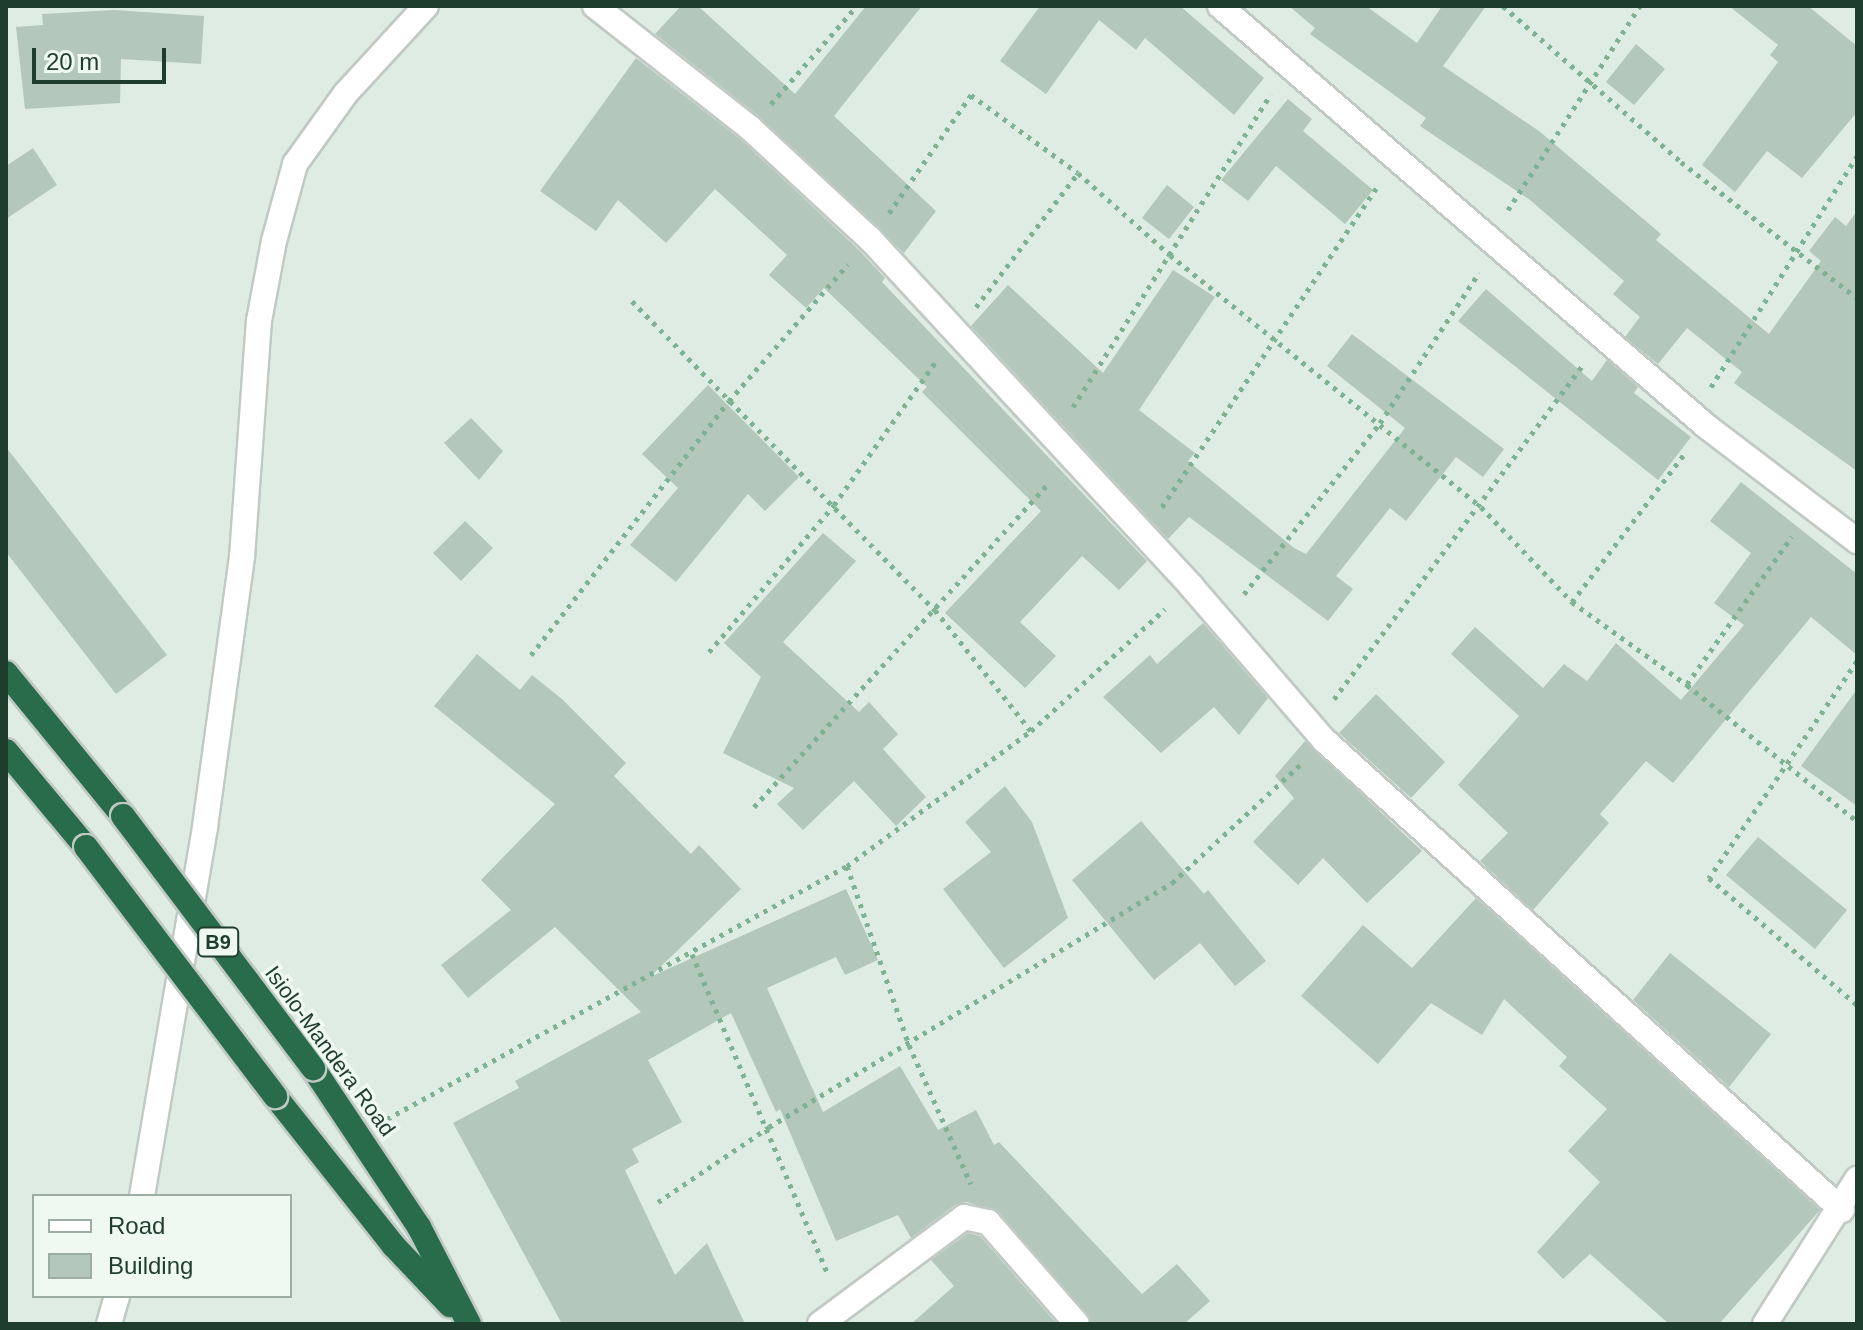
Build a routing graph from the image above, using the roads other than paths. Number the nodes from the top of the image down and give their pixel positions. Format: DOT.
graph roads {
  1 [pos="426,6"];
  2 [pos="595,6"];
  3 [pos="1220,6"];
  4 [pos="1857,541"];
  5 [pos="6,673"];
  6 [pos="6,751"];
  7 [pos="1857,1179"];
  8 [pos="142,1194"];
  9 [pos="1842,1210"];
  10 [pos="116,1298"];
  11 [pos="109,1324"];
  12 [pos="468,1324"];
  13 [pos="820,1324"];
  14 [pos="1077,1324"];
  15 [pos="1765,1324"];
  1 -- 8 [label="street"];
  2 -- 9 [label="street"];
  3 -- 4 [label="street"];
  5 -- 12 [label="highway, Isiolo-Mandera Road / B9, bridge"];
  6 -- 12 [label="highway, Isiolo-Mandera Road / B9, bridge"];
  7 -- 9 [label="street"];
  9 -- 15 [label="street"];
  10 -- 11 [label="street"];
  13 -- 14 [label="street"];
}
